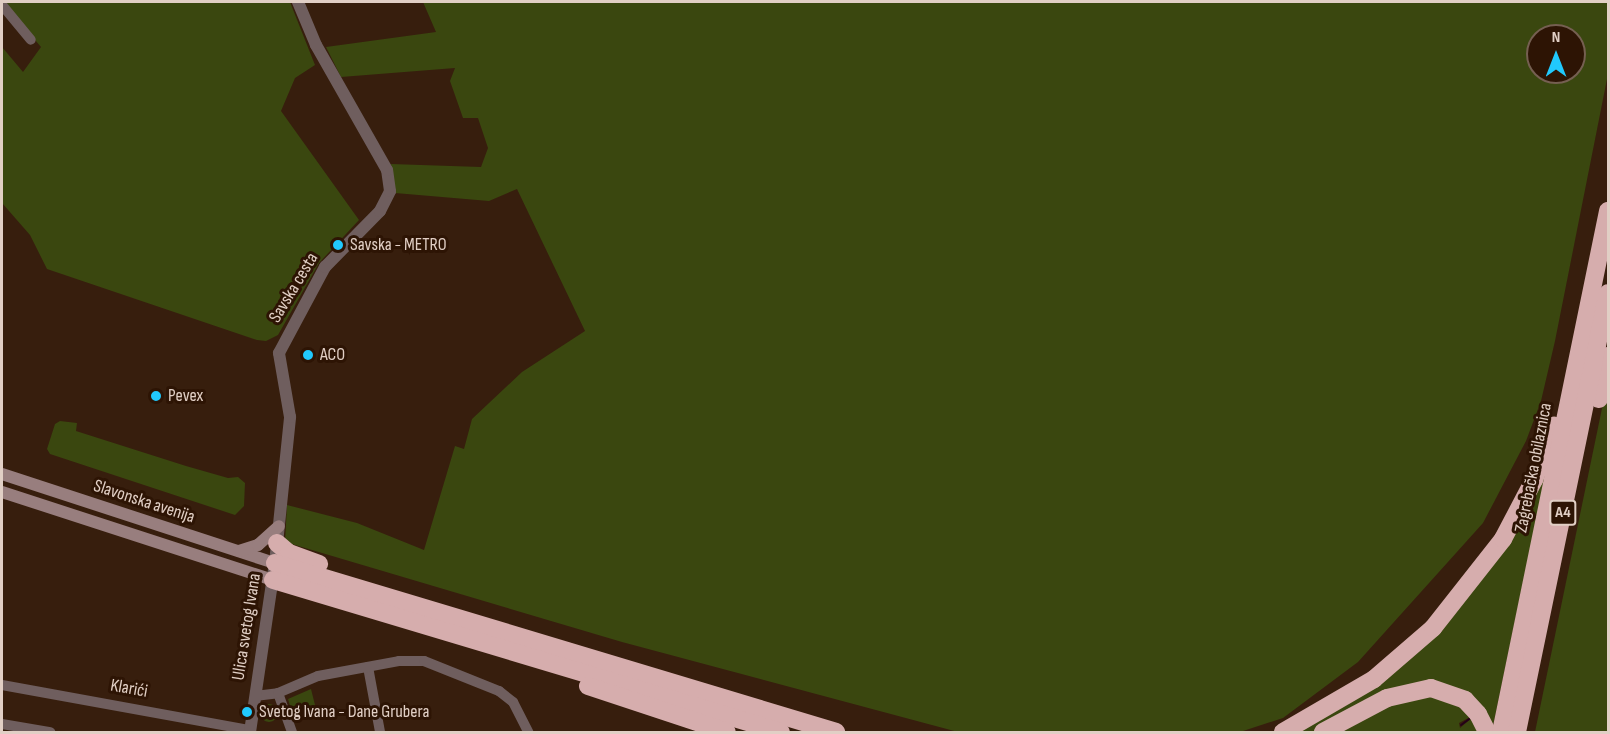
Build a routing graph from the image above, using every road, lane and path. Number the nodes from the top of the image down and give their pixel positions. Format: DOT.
graph roads {
  1 [pos="298,2"];
  2 [pos="2,5"];
  3 [pos="31,40"];
  4 [pos="1608,211"];
  5 [pos="1608,292"];
  6 [pos="1585,325"];
  7 [pos="1608,356"];
  8 [pos="2,474"];
  9 [pos="2,492"];
  10 [pos="278,534"];
  11 [pos="239,551"];
  12 [pos="274,571"];
  13 [pos="358,588"];
  14 [pos="507,650"];
  15 [pos="368,666"];
  16 [pos="2,685"];
  17 [pos="278,693"];
  18 [pos="255,696"];
  19 [pos="2,724"];
  20 [pos="250,731"];
  21 [pos="50,732"];
  22 [pos="292,732"];
  23 [pos="380,732"];
  24 [pos="528,732"];
  25 [pos="728,732"];
  26 [pos="781,732"];
  27 [pos="836,732"];
  28 [pos="1283,732"];
  29 [pos="1323,732"];
  30 [pos="1487,732"];
  31 [pos="1501,732"];
  32 [pos="1517,732"];
  33 [pos="1529,732"];
  1 -- 10 [label="street, Savska cesta"];
  2 -- 3 [label="street"];
  4 -- 6 [label="highway, Zagrebačka obilaznica / A4"];
  5 -- 32 [label="highway, Zagrebačka obilaznica / A4"];
  6 -- 28 [label="highway"];
  6 -- 31 [label="highway, Zagrebačka obilaznica / A4"];
  7 -- 33 [label="highway"];
  8 -- 11 [label="main road, Slavonska avenija"];
  9 -- 12 [label="main road, Slavonska avenija"];
  10 -- 11 [label="main road"];
  10 -- 12 [label="street, Savska cesta"];
  10 -- 13 [label="highway"];
  11 -- 12 [label="main road, Slavonska avenija"];
  12 -- 13 [label="highway"];
  12 -- 14 [label="highway"];
  12 -- 18 [label="street, Ulica svetog Ivana"];
  13 -- 27 [label="highway"];
  14 -- 25 [label="highway"];
  14 -- 26 [label="highway"];
  15 -- 17 [label="street"];
  15 -- 23 [label="street"];
  15 -- 24 [label="street"];
  16 -- 20 [label="street, Klarići"];
  17 -- 18 [label="street"];
  17 -- 22 [label="street"];
  18 -- 20 [label="street, Ulica svetog Ivana"];
  19 -- 21 [label="street"];
  29 -- 30 [label="highway"];
}
